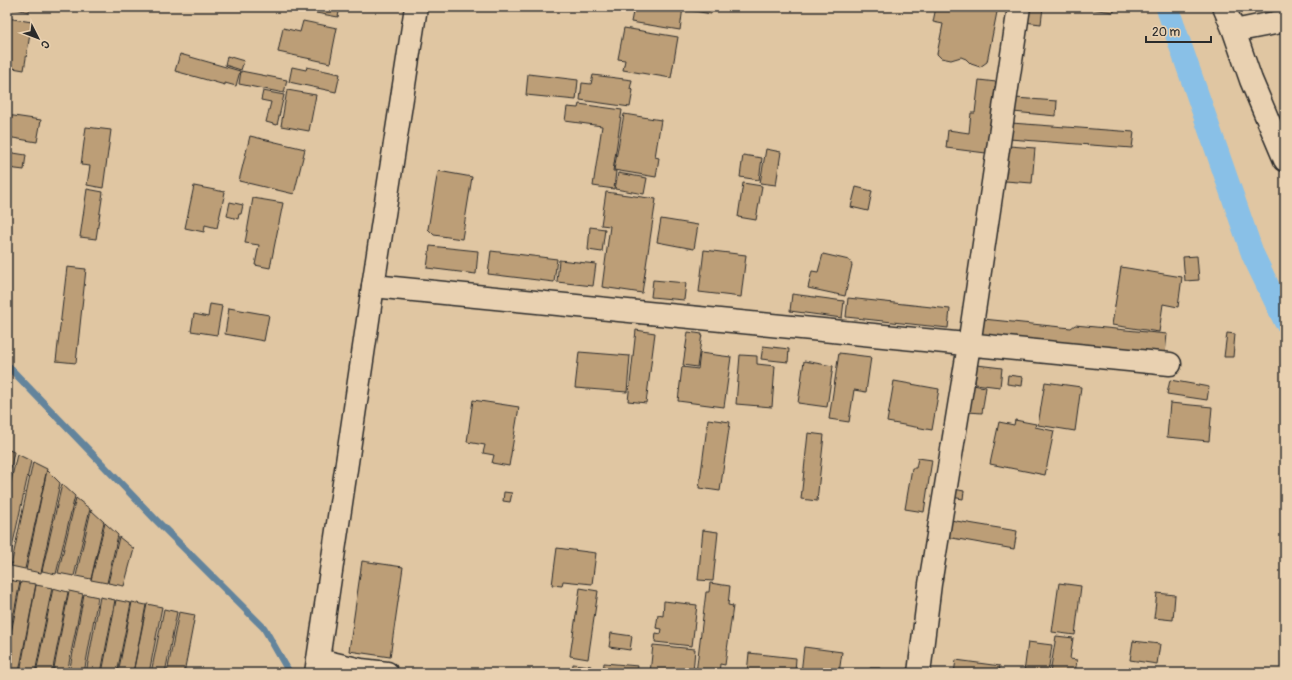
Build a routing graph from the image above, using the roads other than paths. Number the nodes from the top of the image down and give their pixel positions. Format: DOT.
graph roads {
  1 [pos="416,7"];
  2 [pos="1019,7"];
  3 [pos="1224,7"];
  4 [pos="1285,21"];
  5 [pos="1234,31"];
  6 [pos="1285,160"];
  7 [pos="373,286"];
  8 [pos="969,345"];
  9 [pos="1170,364"];
  10 [pos="317,667"];
  11 [pos="388,673"];
  12 [pos="919,673"];
  1 -- 7 [label="street"];
  2 -- 8 [label="street"];
  3 -- 5 [label="street"];
  4 -- 5 [label="street"];
  5 -- 6 [label="street"];
  7 -- 8 [label="street"];
  7 -- 10 [label="street"];
  8 -- 9 [label="street"];
  8 -- 12 [label="street"];
  10 -- 11 [label="street"];
}
